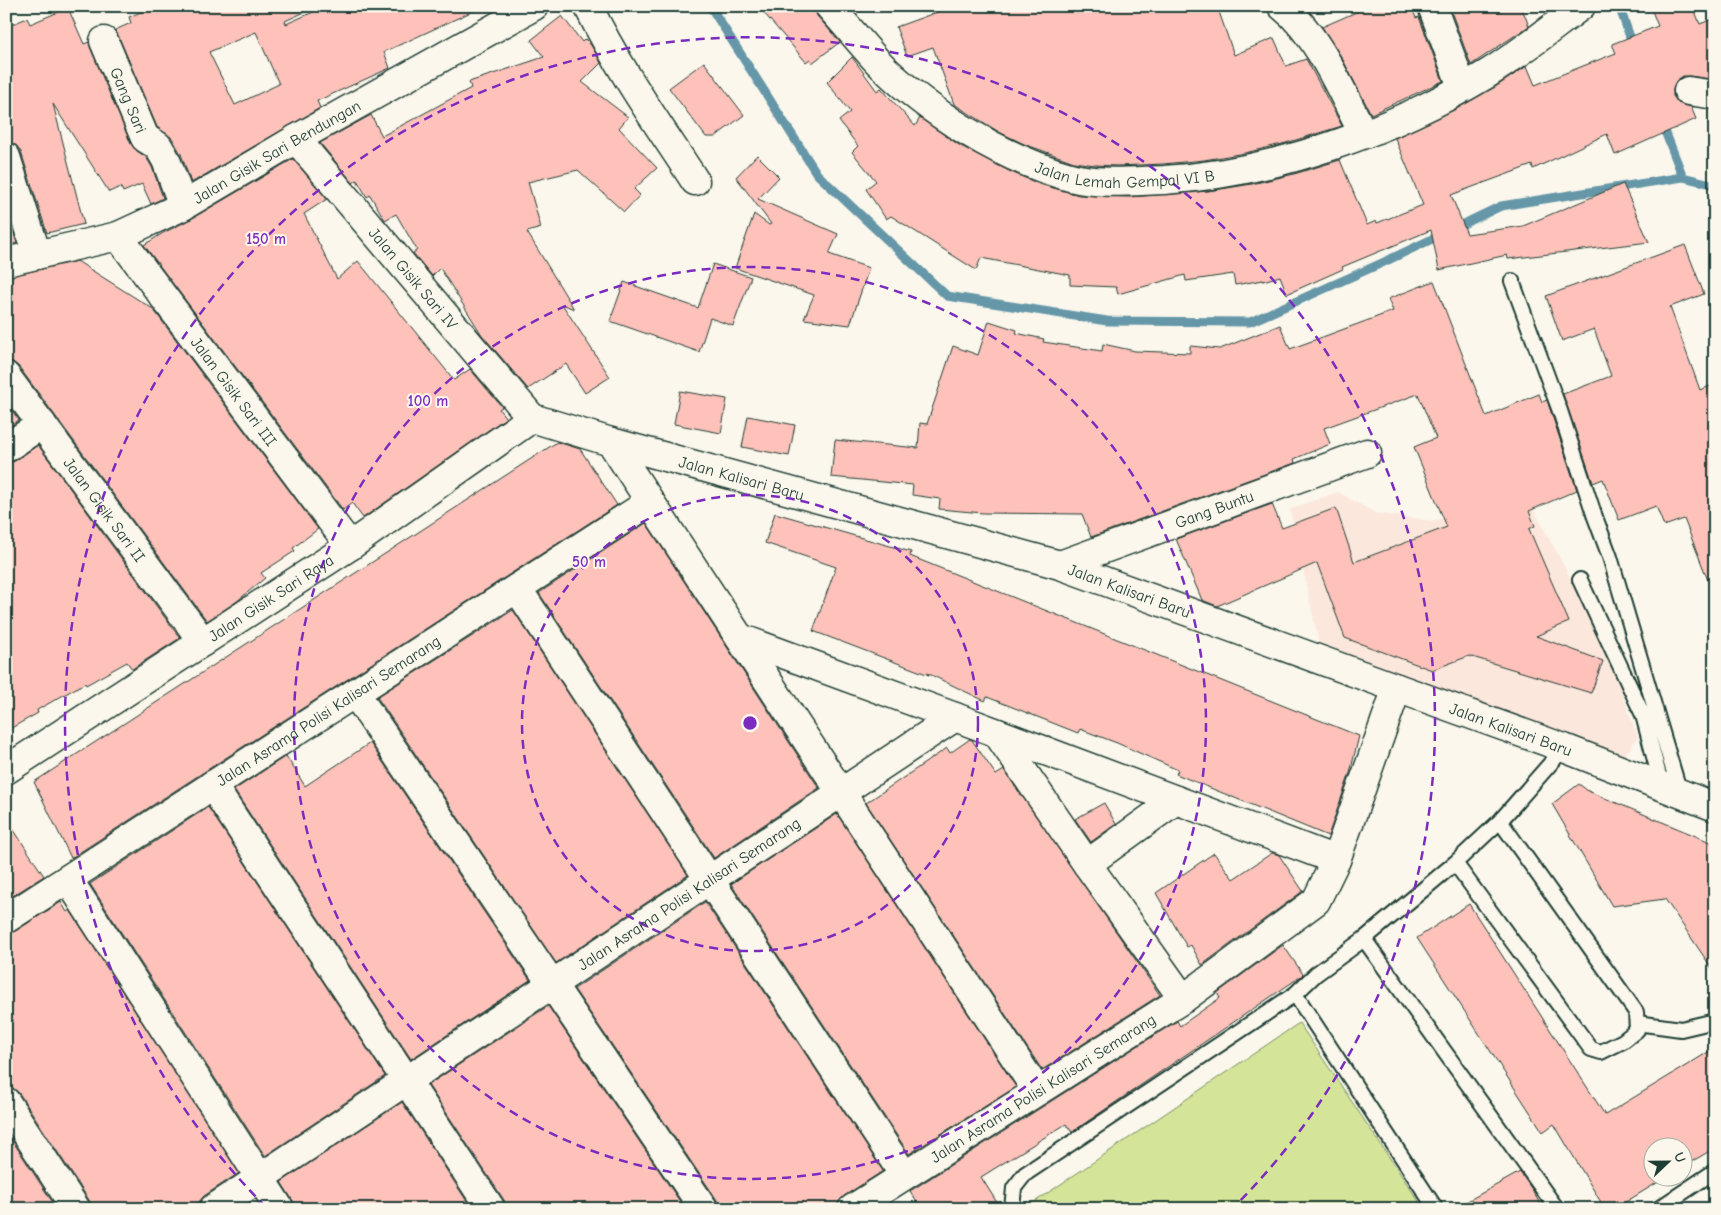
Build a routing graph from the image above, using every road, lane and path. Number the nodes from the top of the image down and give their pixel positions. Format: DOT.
graph roads {
  1 [pos="534,6"];
  2 [pos="588,6"];
  3 [pos="829,6"];
  4 [pos="1282,6"];
  5 [pos="1432,6"];
  6 [pos="1581,6"];
  7 [pos="104,42"];
  8 [pos="1462,87"];
  9 [pos="1688,91"];
  10 [pos="1715,95"];
  11 [pos="1363,133"];
  12 [pos="296,139"];
  13 [pos="6,157"];
  14 [pos="695,181"];
  15 [pos="183,206"];
  16 [pos="118,236"];
  17 [pos="37,256"];
  18 [pos="6,262"];
  19 [pos="1512,281"];
  20 [pos="6,376"];
  21 [pos="532,418"];
  22 [pos="42,424"];
  23 [pos="611,442"];
  24 [pos="6,448"];
  25 [pos="1367,453"];
  26 [pos="650,502"];
  27 [pos="350,546"];
  28 [pos="1060,565"];
  29 [pos="1580,580"];
  30 [pos="517,588"];
  31 [pos="740,638"];
  32 [pos="203,642"];
  33 [pos="1397,688"];
  34 [pos="355,693"];
  35 [pos="955,717"];
  36 [pos="997,733"];
  37 [pos="1564,748"];
  38 [pos="6,770"];
  39 [pos="212,786"];
  40 [pos="1671,790"];
  41 [pos="840,792"];
  42 [pos="1176,800"];
  43 [pos="1715,806"];
  44 [pos="1500,821"];
  45 [pos="1336,860"];
  46 [pos="1455,863"];
  47 [pos="1087,864"];
  48 [pos="68,879"];
  49 [pos="709,880"];
  50 [pos="6,919"];
  51 [pos="1364,939"];
  52 [pos="552,984"];
  53 [pos="1295,994"];
  54 [pos="1184,999"];
  55 [pos="1715,1021"];
  56 [pos="1638,1023"];
  57 [pos="406,1080"];
  58 [pos="1037,1091"];
  59 [pos="6,1102"];
  60 [pos="1715,1171"];
  61 [pos="904,1175"];
  62 [pos="260,1177"];
  63 [pos="1434,1206"];
  64 [pos="76,1209"];
  65 [pos="213,1209"];
  66 [pos="280,1209"];
  67 [pos="492,1209"];
  68 [pos="704,1209"];
  69 [pos="852,1209"];
  70 [pos="1012,1209"];
  71 [pos="1557,1209"];
  72 [pos="1658,1209"];
  1 -- 12 [label="street, Jalan Gisik Sari Bendungan"];
  2 -- 14 [label="street"];
  3 -- 11 [label="street, Jalan Lemah Gempal VI B"];
  4 -- 11 [label="street"];
  5 -- 8 [label="street"];
  6 -- 8 [label="street, Jalan Lemah Gempal VI B"];
  7 -- 15 [label="street, Gang Sari"];
  8 -- 11 [label="street, Jalan Lemah Gempal VI B"];
  9 -- 10 [label="street"];
  12 -- 15 [label="street, Jalan Gisik Sari Bendungan"];
  12 -- 21 [label="street, Jalan Gisik Sari IV"];
  13 -- 17 [label="street"];
  15 -- 16 [label="street, Jalan Gisik Sari Bendungan"];
  16 -- 17 [label="street, Jalan Gisik Sari Bendungan"];
  16 -- 27 [label="street, Jalan Gisik Sari III"];
  17 -- 18 [label="street, Jalan Gisik Sari Bendungan"];
  19 -- 40 [label="lane"];
  20 -- 22 [label="street, Jalan Gisik Sari II"];
  21 -- 23 [label="street, Jalan Kalisari Baru"];
  21 -- 27 [label="street, Jalan Gisik Sari Raya"];
  22 -- 24 [label="street"];
  22 -- 32 [label="street, Jalan Gisik Sari II"];
  23 -- 26 [label="street"];
  23 -- 28 [label="street, Jalan Kalisari Baru"];
  25 -- 28 [label="street, Gang Buntu"];
  26 -- 30 [label="street, Jalan Asrama Polisi Kalisari Semarang"];
  26 -- 31 [label="street"];
  27 -- 32 [label="street, Jalan Gisik Sari Raya"];
  28 -- 33 [label="street, Jalan Kalisari Baru"];
  29 -- 40 [label="lane"];
  30 -- 34 [label="street, Jalan Asrama Polisi Kalisari Semarang"];
  30 -- 49 [label="street"];
  31 -- 35 [label="street"];
  31 -- 41 [label="street"];
  32 -- 38 [label="street, Jalan Gisik Sari Raya"];
  33 -- 37 [label="street, Jalan Kalisari Baru"];
  33 -- 45 [label="street, Jalan Asrama Polisi Kalisari Semarang"];
  34 -- 39 [label="street, Jalan Asrama Polisi Kalisari Semarang"];
  34 -- 52 [label="street"];
  35 -- 36 [label="street"];
  35 -- 41 [label="street, Jalan Asrama Polisi Kalisari Semarang"];
  36 -- 42 [label="street"];
  36 -- 47 [label="street"];
  37 -- 40 [label="street, Jalan Kalisari Baru"];
  37 -- 44 [label="lane"];
  39 -- 48 [label="street, Jalan Asrama Polisi Kalisari Semarang"];
  39 -- 57 [label="street"];
  40 -- 43 [label="street, Jalan Kalisari Baru"];
  41 -- 49 [label="street, Jalan Asrama Polisi Kalisari Semarang"];
  41 -- 58 [label="street"];
  42 -- 45 [label="street"];
  42 -- 47 [label="street"];
  44 -- 46 [label="lane"];
  44 -- 56 [label="lane"];
  45 -- 54 [label="street, Jalan Asrama Polisi Kalisari Semarang"];
  46 -- 51 [label="lane"];
  46 -- 56 [label="lane"];
  47 -- 54 [label="street"];
  48 -- 50 [label="street, Jalan Asrama Polisi Kalisari Semarang"];
  48 -- 62 [label="street"];
  49 -- 52 [label="street, Jalan Asrama Polisi Kalisari Semarang"];
  49 -- 61 [label="street"];
  51 -- 53 [label="lane"];
  51 -- 71 [label="lane"];
  52 -- 57 [label="street, Jalan Asrama Polisi Kalisari Semarang"];
  52 -- 68 [label="street"];
  53 -- 63 [label="lane"];
  53 -- 70 [label="lane"];
  54 -- 58 [label="street, Jalan Asrama Polisi Kalisari Semarang"];
  55 -- 56 [label="lane"];
  57 -- 62 [label="street, Jalan Asrama Polisi Kalisari Semarang"];
  57 -- 67 [label="street"];
  58 -- 61 [label="street, Jalan Asrama Polisi Kalisari Semarang"];
  59 -- 64 [label="street"];
  60 -- 72 [label="lane"];
  61 -- 69 [label="street, Jalan Asrama Polisi Kalisari Semarang"];
  62 -- 65 [label="street, Jalan Asrama Polisi Kalisari Semarang"];
  62 -- 66 [label="street"];
}
